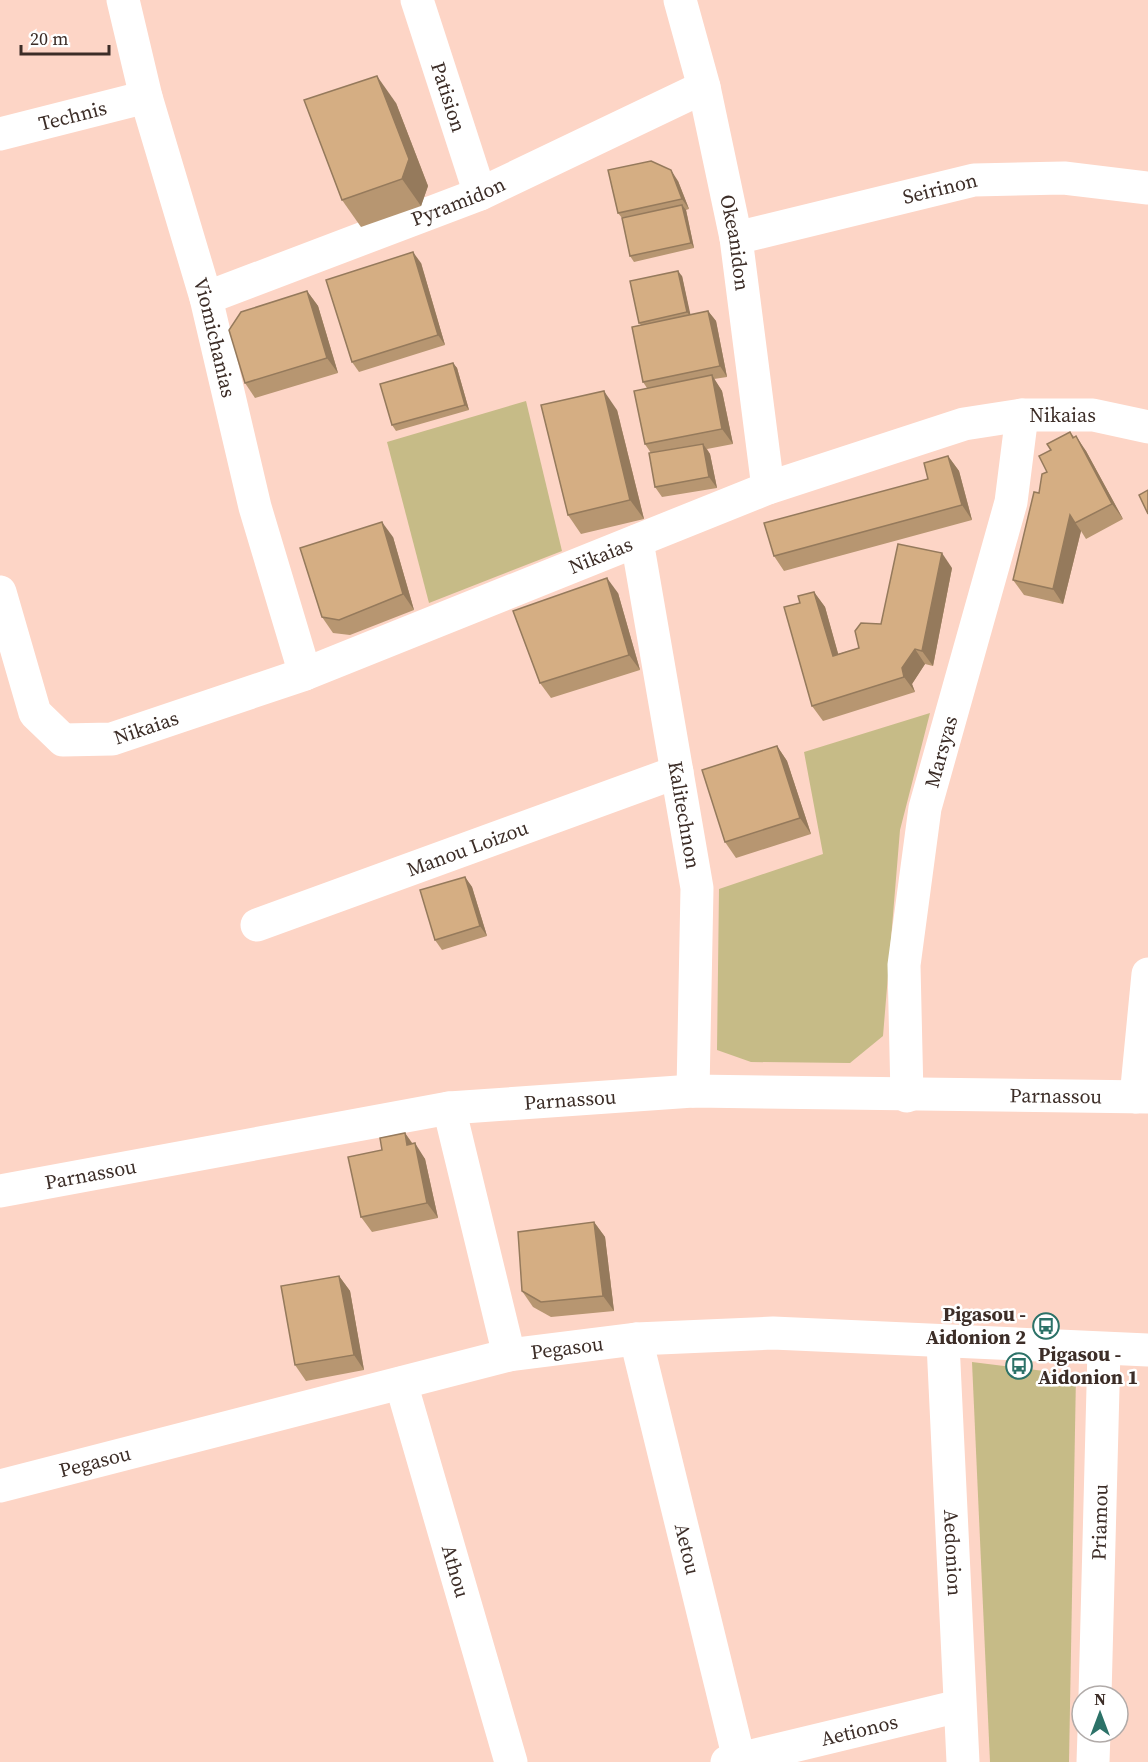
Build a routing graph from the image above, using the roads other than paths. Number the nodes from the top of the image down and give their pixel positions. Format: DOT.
graph roads {
  1 [pos="123,0"];
  2 [pos="417,0"];
  3 [pos="680,0"];
  4 [pos="704,87"];
  5 [pos="146,97"];
  6 [pos="0,134"];
  7 [pos="1148,188"];
  8 [pos="480,194"];
  9 [pos="736,238"];
  10 [pos="206,298"];
  11 [pos="1022,415"];
  12 [pos="1148,427"];
  13 [pos="768,488"];
  14 [pos="637,541"];
  15 [pos="0,592"];
  16 [pos="305,674"];
  17 [pos="677,772"];
  18 [pos="256,925"];
  19 [pos="1148,974"];
  20 [pos="693,1091"];
  21 [pos="907,1096"];
  22 [pos="1142,1097"];
  23 [pos="449,1108"];
  24 [pos="0,1191"];
  25 [pos="636,1339"];
  26 [pos="942,1343"];
  27 [pos="1104,1349"];
  28 [pos="1148,1350"];
  29 [pos="509,1355"];
  30 [pos="401,1383"];
  31 [pos="0,1486"];
  32 [pos="1095,1684"];
  33 [pos="959,1706"];
  34 [pos="1094,1744"];
  35 [pos="733,1760"];
  36 [pos="511,1762"];
  37 [pos="963,1762"];
  38 [pos="1093,1762"];
  1 -- 5 [label="street, Viomichanias"];
  2 -- 8 [label="street, Patision"];
  3 -- 4 [label="street, Okeanidon"];
  4 -- 8 [label="street, Pyramidon"];
  4 -- 9 [label="street, Okeanidon"];
  5 -- 6 [label="street, Technis"];
  5 -- 10 [label="street, Viomichanias"];
  7 -- 9 [label="street, Seirinon"];
  8 -- 10 [label="street, Pyramidon"];
  9 -- 13 [label="street, Okeanidon"];
  10 -- 16 [label="street, Viomichanias"];
  11 -- 12 [label="street, Nikaias"];
  11 -- 13 [label="street, Nikaias"];
  11 -- 21 [label="street, Marsyas"];
  13 -- 14 [label="street, Nikaias"];
  14 -- 16 [label="street, Nikaias"];
  14 -- 17 [label="street, Kalitechnon"];
  15 -- 16 [label="street, Nikaias"];
  17 -- 18 [label="street, Manou Loizou"];
  17 -- 20 [label="street, Kalitechnon"];
  19 -- 22 [label="street"];
  20 -- 21 [label="street, Parnassou"];
  20 -- 23 [label="street, Parnassou"];
  21 -- 22 [label="street, Parnassou"];
  23 -- 24 [label="street, Parnassou"];
  23 -- 29 [label="street"];
  25 -- 26 [label="street, Pegasou"];
  25 -- 29 [label="street, Pegasou"];
  25 -- 35 [label="street, Aetou"];
  26 -- 27 [label="street, Pegasou"];
  26 -- 33 [label="street, Aedonion"];
  27 -- 28 [label="street, Pegasou"];
  27 -- 32 [label="street, Priamou"];
  29 -- 30 [label="street, Pegasou"];
  30 -- 31 [label="street, Pegasou"];
  30 -- 36 [label="street, Athou"];
  33 -- 35 [label="street, Aetionos"];
  33 -- 37 [label="street, Aedonion"];
  34 -- 38 [label="street"];
}
